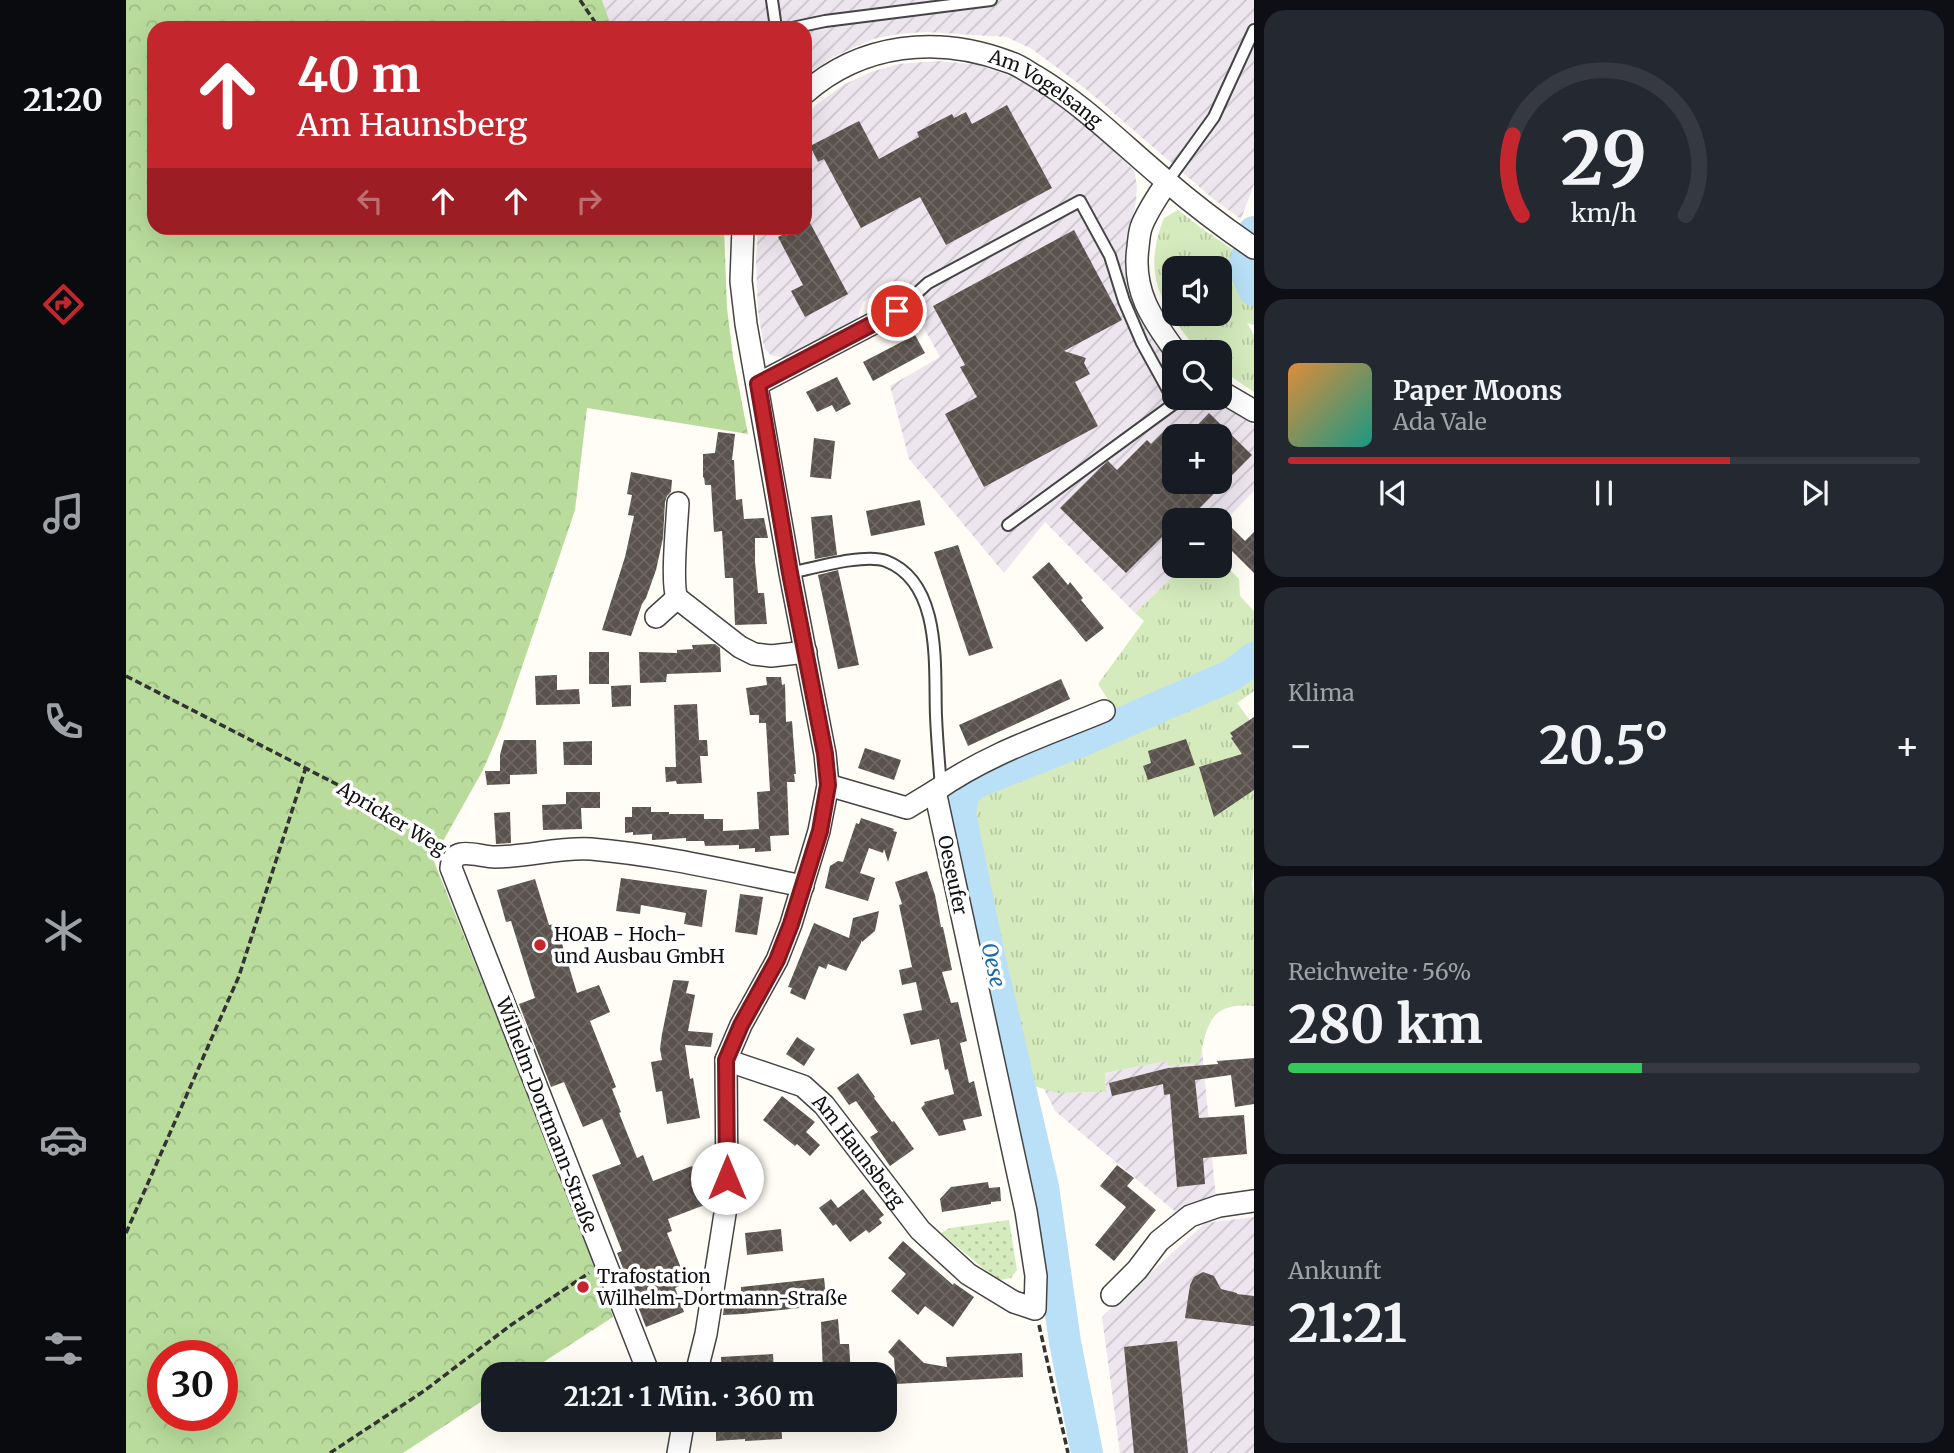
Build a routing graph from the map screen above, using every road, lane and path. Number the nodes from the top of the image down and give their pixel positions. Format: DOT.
graph roads {
  1 [pos="580,0"];
  2 [pos="772,0"];
  3 [pos="991,0"];
  4 [pos="594,21"];
  5 [pos="775,21"];
  6 [pos="812,24"];
  7 [pos="1254,30"];
  8 [pos="812,87"];
  9 [pos="1167,182"];
  10 [pos="743,235"];
  11 [pos="1254,248"];
  12 [pos="897,311"];
  13 [pos="1168,340"];
  14 [pos="1162,379"];
  15 [pos="758,384"];
  16 [pos="1232,398"];
  17 [pos="1165,410"];
  18 [pos="1254,411"];
  19 [pos="678,503"];
  20 [pos="1007,525"];
  21 [pos="790,573"];
  22 [pos="677,598"];
  23 [pos="656,617"];
  24 [pos="806,652"];
  25 [pos="126,676"];
  26 [pos="1104,711"];
  27 [pos="306,767"];
  28 [pos="828,785"];
  29 [pos="938,789"];
  30 [pos="454,856"];
  31 [pos="803,886"];
  32 [pos="726,1060"];
  33 [pos="1254,1201"];
  34 [pos="126,1233"];
  35 [pos="605,1262"];
  36 [pos="1112,1295"];
  37 [pos="1035,1308"];
  38 [pos="644,1362"];
  39 [pos="699,1362"];
  40 [pos="679,1432"];
  41 [pos="330,1453"];
  42 [pos="678,1453"];
  43 [pos="1068,1453"];
  1 -- 4 [label="path"];
  2 -- 5 [label="lane"];
  3 -- 6 [label="lane"];
  7 -- 9 [label="lane"];
  8 -- 9 [label="street, Am Vogelsang"];
  9 -- 11 [label="street, Am Vogelsang"];
  9 -- 13 [label="street"];
  10 -- 15 [label="street"];
  12 -- 14 [label="lane"];
  12 -- 15 [label="street"];
  15 -- 21 [label="street"];
  16 -- 18 [label="street"];
  17 -- 20 [label="lane"];
  19 -- 22 [label="street"];
  21 -- 24 [label="street"];
  21 -- 29 [label="lane"];
  22 -- 23 [label="street"];
  22 -- 24 [label="street"];
  24 -- 28 [label="street"];
  25 -- 27 [label="path, Apricker Weg"];
  26 -- 29 [label="street"];
  27 -- 30 [label="path, Apricker Weg"];
  27 -- 34 [label="path"];
  28 -- 29 [label="street"];
  28 -- 31 [label="street"];
  29 -- 37 [label="street, Oeseufer"];
  30 -- 31 [label="street, Apricker Weg"];
  30 -- 35 [label="street, Wilhelm-Dortmann-Straße"];
  31 -- 32 [label="street"];
  32 -- 37 [label="street, Am Haunsberg"];
  32 -- 39 [label="street"];
  33 -- 36 [label="street"];
  35 -- 38 [label="street, Wilhelm-Dortmann-Straße"];
  35 -- 41 [label="path"];
  37 -- 43 [label="path"];
  40 -- 42 [label="street"];
}
